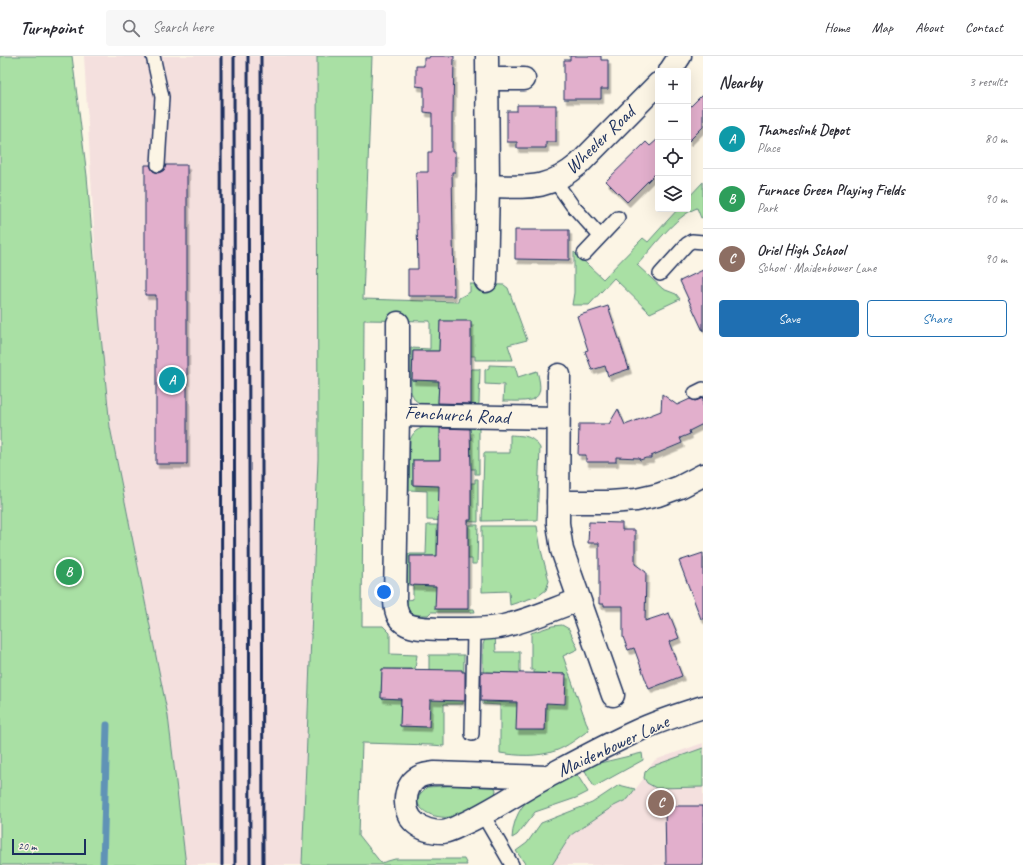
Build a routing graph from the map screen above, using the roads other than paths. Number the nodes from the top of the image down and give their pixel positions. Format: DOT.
graph roads {
  1 [pos="153,56"];
  2 [pos="488,56"];
  3 [pos="680,56"];
  4 [pos="672,68"];
  5 [pos="488,79"];
  6 [pos="524,79"];
  7 [pos="655,87"];
  8 [pos="158,165"];
  9 [pos="555,181"];
  10 [pos="488,186"];
  11 [pos="618,218"];
  12 [pos="600,236"];
  13 [pos="703,242"];
  14 [pos="584,254"];
  15 [pos="660,274"];
  16 [pos="486,281"];
  17 [pos="398,323"];
  18 [pos="559,375"];
  19 [pos="398,415"];
  20 [pos="558,418"];
  21 [pos="703,474"];
  22 [pos="558,502"];
  23 [pos="580,600"];
  24 [pos="474,630"];
  25 [pos="613,695"];
  26 [pos="703,706"];
  27 [pos="472,734"];
  28 [pos="546,777"];
  29 [pos="483,815"];
  30 [pos="512,865"];
  1 -- 8 [label="lane"];
  2 -- 5 [label="street"];
  3 -- 4 [label="street"];
  5 -- 6 [label="street"];
  5 -- 10 [label="street"];
  7 -- 9 [label="street, Wheeler Road"];
  9 -- 10 [label="street, Wheeler Road"];
  9 -- 12 [label="lane"];
  10 -- 16 [label="street"];
  11 -- 12 [label="lane"];
  12 -- 14 [label="lane"];
  13 -- 15 [label="lane"];
  17 -- 19 [label="street, Fenchurch Road"];
  18 -- 20 [label="street"];
  19 -- 20 [label="street, Fenchurch Road"];
  19 -- 24 [label="street"];
  20 -- 22 [label="street"];
  21 -- 22 [label="street"];
  22 -- 23 [label="street"];
  23 -- 24 [label="street"];
  23 -- 25 [label="street"];
  24 -- 27 [label="lane"];
  26 -- 28 [label="street, Maidenbower Lane"];
  28 -- 29 [label="street, Maidenbower Lane"];
  28 -- 29 [label="street, Maidenbower Lane"];
  29 -- 30 [label="lane"];
}
